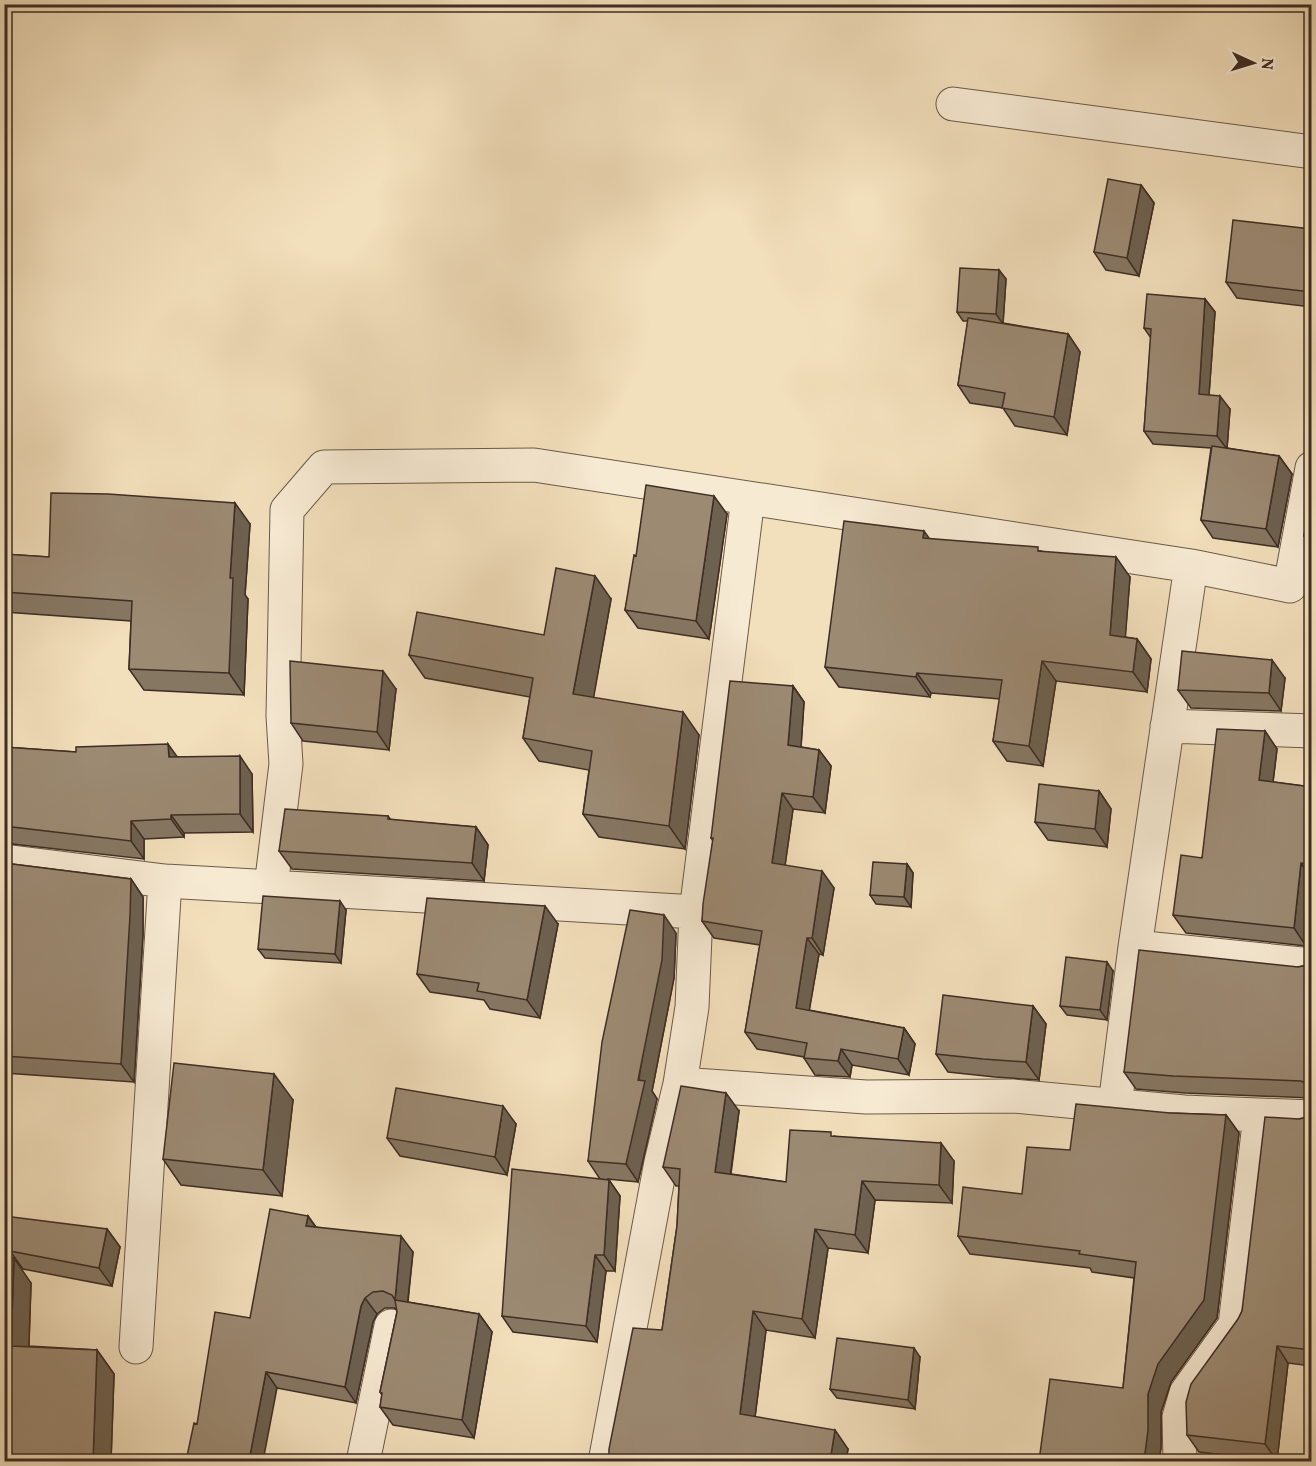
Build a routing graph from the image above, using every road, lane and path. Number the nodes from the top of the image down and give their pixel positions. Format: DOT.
graph roads {
  1 [pos="953,104"];
  2 [pos="1311,152"];
  3 [pos="1311,468"];
  4 [pos="748,498"];
  5 [pos="1191,566"];
  6 [pos="1167,726"];
  7 [pos="1311,731"];
  8 [pos="4,861"];
  9 [pos="165,880"];
  10 [pos="271,887"];
  11 [pos="696,912"];
  12 [pos="1135,947"];
  13 [pos="1311,965"];
  14 [pos="680,1084"];
  15 [pos="1115,1106"];
  16 [pos="1260,1116"];
  17 [pos="1311,1117"];
  18 [pos="391,1326"];
  19 [pos="136,1347"];
  20 [pos="363,1461"];
  21 [pos="605,1461"];
  22 [pos="1180,1461"];
  1 -- 2 [label="street"];
  3 -- 5 [label="street"];
  4 -- 5 [label="street"];
  4 -- 10 [label="street"];
  4 -- 11 [label="street"];
  5 -- 6 [label="street"];
  6 -- 7 [label="street"];
  6 -- 12 [label="street"];
  8 -- 9 [label="street"];
  9 -- 10 [label="street"];
  9 -- 19 [label="street"];
  10 -- 11 [label="street"];
  11 -- 14 [label="street"];
  12 -- 13 [label="street"];
  12 -- 15 [label="street"];
  14 -- 15 [label="street"];
  14 -- 21 [label="street"];
  15 -- 16 [label="street"];
  16 -- 17 [label="street"];
  16 -- 22 [label="street"];
  18 -- 20 [label="street"];
}
